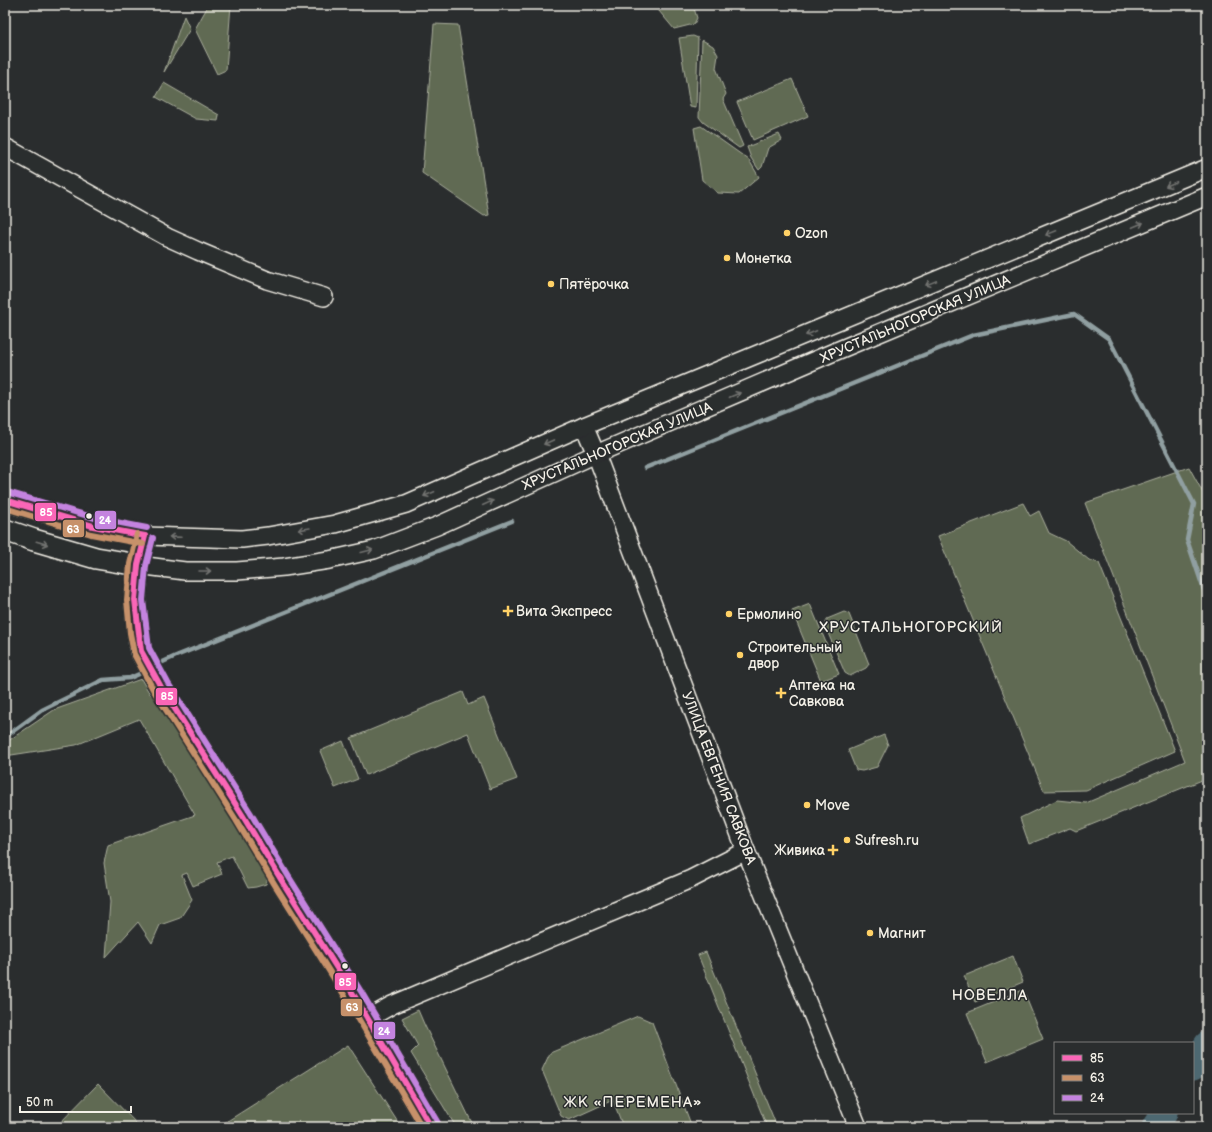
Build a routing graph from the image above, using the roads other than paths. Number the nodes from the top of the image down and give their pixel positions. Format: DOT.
graph roads {
  1 [pos="5,147"];
  2 [pos="1207,168"];
  3 [pos="1207,196"];
  4 [pos="1114,208"];
  5 [pos="1120,233"];
  6 [pos="983,261"];
  7 [pos="994,285"];
  8 [pos="324,297"];
  9 [pos="584,426"];
  10 [pos="596,454"];
  11 [pos="6,502"];
  12 [pos="5,530"];
  13 [pos="145,536"];
  14 [pos="138,565"];
  15 [pos="746,851"];
  16 [pos="367,1019"];
  17 [pos="431,1127"];
  18 [pos="858,1127"];
  1 -- 8 [label="street"];
  2 -- 4 [label="street, ХРУСТАЛЬНОГОРСКАЯ УЛИЦА, one-way"];
  5 -- 3 [label="street, ХРУСТАЛЬНОГОРСКАЯ УЛИЦА, one-way"];
  4 -- 5 [label="street"];
  4 -- 6 [label="street, ХРУСТАЛЬНОГОРСКАЯ УЛИЦА, one-way"];
  5 -- 7 [label="street, ХРУСТАЛЬНОГОРСКАЯ УЛИЦА"];
  6 -- 7 [label="street"];
  6 -- 9 [label="street, ХРУСТАЛЬНОГОРСКАЯ УЛИЦА, one-way"];
  10 -- 7 [label="street, ХРУСТАЛЬНОГОРСКАЯ УЛИЦА, one-way"];
  9 -- 10 [label="street, УЛИЦА ЕВГЕНИЯ САВКОВА"];
  9 -- 13 [label="street, ХРУСТАЛЬНОГОРСКАЯ УЛИЦА, one-way"];
  14 -- 10 [label="street, ХРУСТАЛЬНОГОРСКАЯ УЛИЦА, one-way"];
  10 -- 15 [label="street, УЛИЦА ЕВГЕНИЯ САВКОВА"];
  11 -- 13 [label="main road"];
  12 -- 14 [label="main road, ХРУСТАЛЬНОГОРСКАЯ УЛИЦА, one-way"];
  13 -- 14 [label="main road"];
  14 -- 16 [label="main road"];
  15 -- 16 [label="street"];
  15 -- 18 [label="street, УЛИЦА ЕВГЕНИЯ САВКОВА"];
  16 -- 17 [label="main road"];
}
